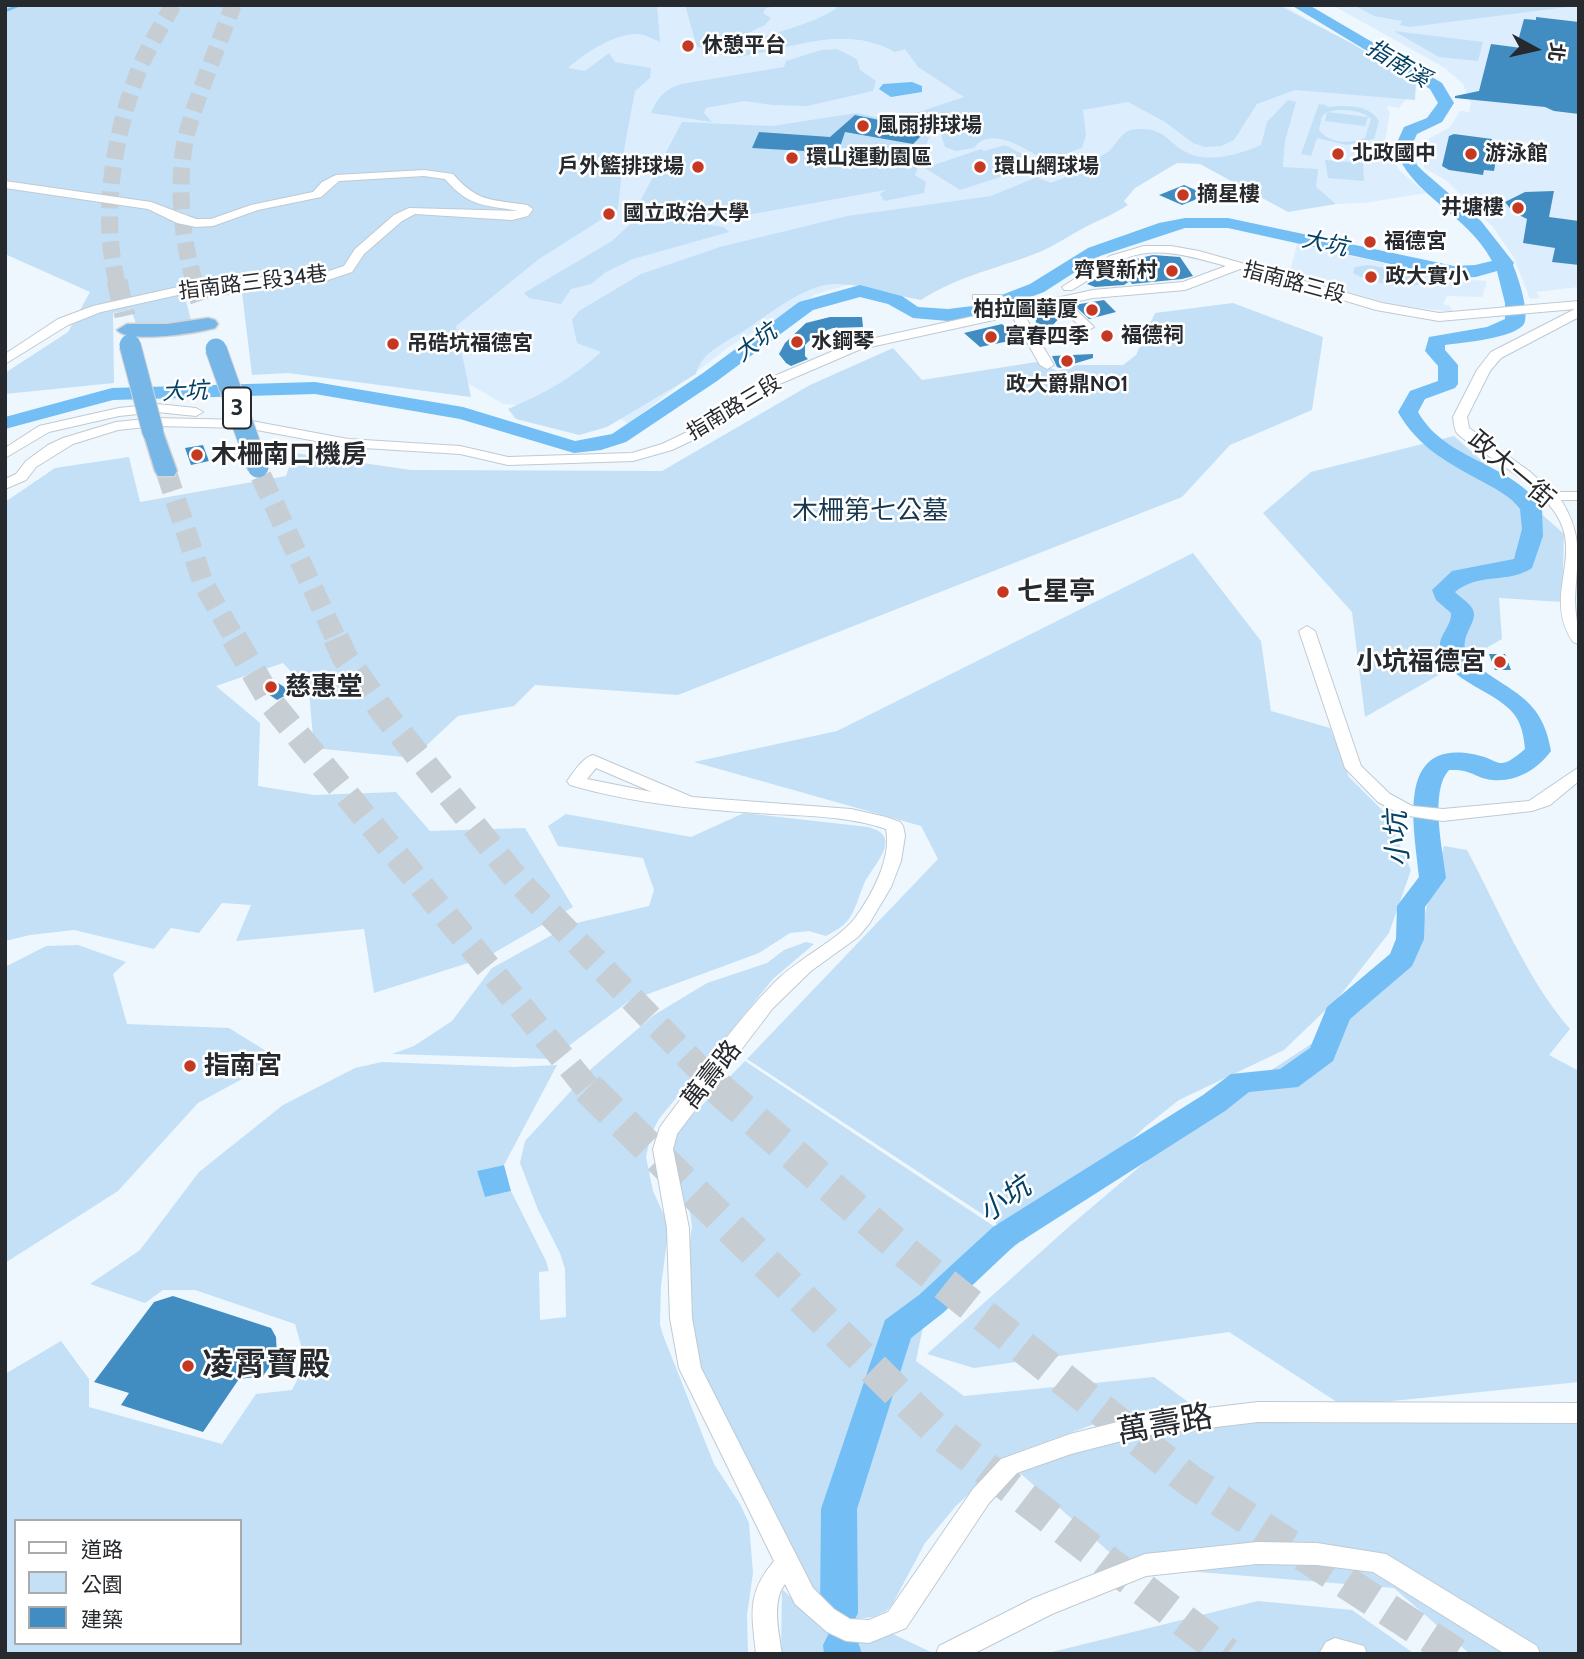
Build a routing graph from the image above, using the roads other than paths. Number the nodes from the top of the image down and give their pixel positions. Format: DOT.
graph roads {
  1 [pos="5,184"];
  2 [pos="1239,265"];
  3 [pos="1069,287"];
  4 [pos="977,298"];
  5 [pos="1061,302"];
  6 [pos="202,305"];
  7 [pos="1579,305"];
  8 [pos="1013,311"];
  9 [pos="1579,312"];
  10 [pos="208,324"];
  11 [pos="1077,332"];
  12 [pos="5,360"];
  13 [pos="1047,365"];
  14 [pos="370,445"];
  15 [pos="5,454"];
  16 [pos="166,471"];
  17 [pos="259,471"];
  18 [pos="5,485"];
  19 [pos="1547,496"];
  20 [pos="1579,496"];
  21 [pos="1307,631"];
  22 [pos="1579,639"];
  23 [pos="1579,772"];
  24 [pos="688,802"];
  25 [pos="1579,1413"];
  26 [pos="787,1564"];
  27 [pos="769,1654"];
  28 [pos="948,1654"];
  29 [pos="1331,1654"];
  30 [pos="1355,1654"];
  31 [pos="1528,1654"];
  1 -- 12 [label="street, 指南路三段34巷"];
  2 -- 3 [label="street"];
  2 -- 5 [label="street, 指南路三段"];
  2 -- 7 [label="street, 指南路三段"];
  4 -- 8 [label="street"];
  5 -- 8 [label="street, 指南路三段"];
  5 -- 11 [label="street"];
  6 -- 10 [label="highway, 3"];
  8 -- 13 [label="street"];
  8 -- 14 [label="street, 指南路三段"];
  9 -- 19 [label="street, 政大一街"];
  10 -- 16 [label="highway, bridge"];
  10 -- 17 [label="highway, 3, bridge"];
  14 -- 15 [label="street"];
  14 -- 18 [label="street, 指南路三段"];
  19 -- 20 [label="street"];
  19 -- 22 [label="street, 政大一街"];
  21 -- 23 [label="street"];
  24 -- 24 [label="street, 萬壽路"];
  24 -- 26 [label="street, 萬壽路"];
  25 -- 26 [label="street, 萬壽路"];
  26 -- 27 [label="street"];
  28 -- 31 [label="street"];
  29 -- 30 [label="street"];
}
